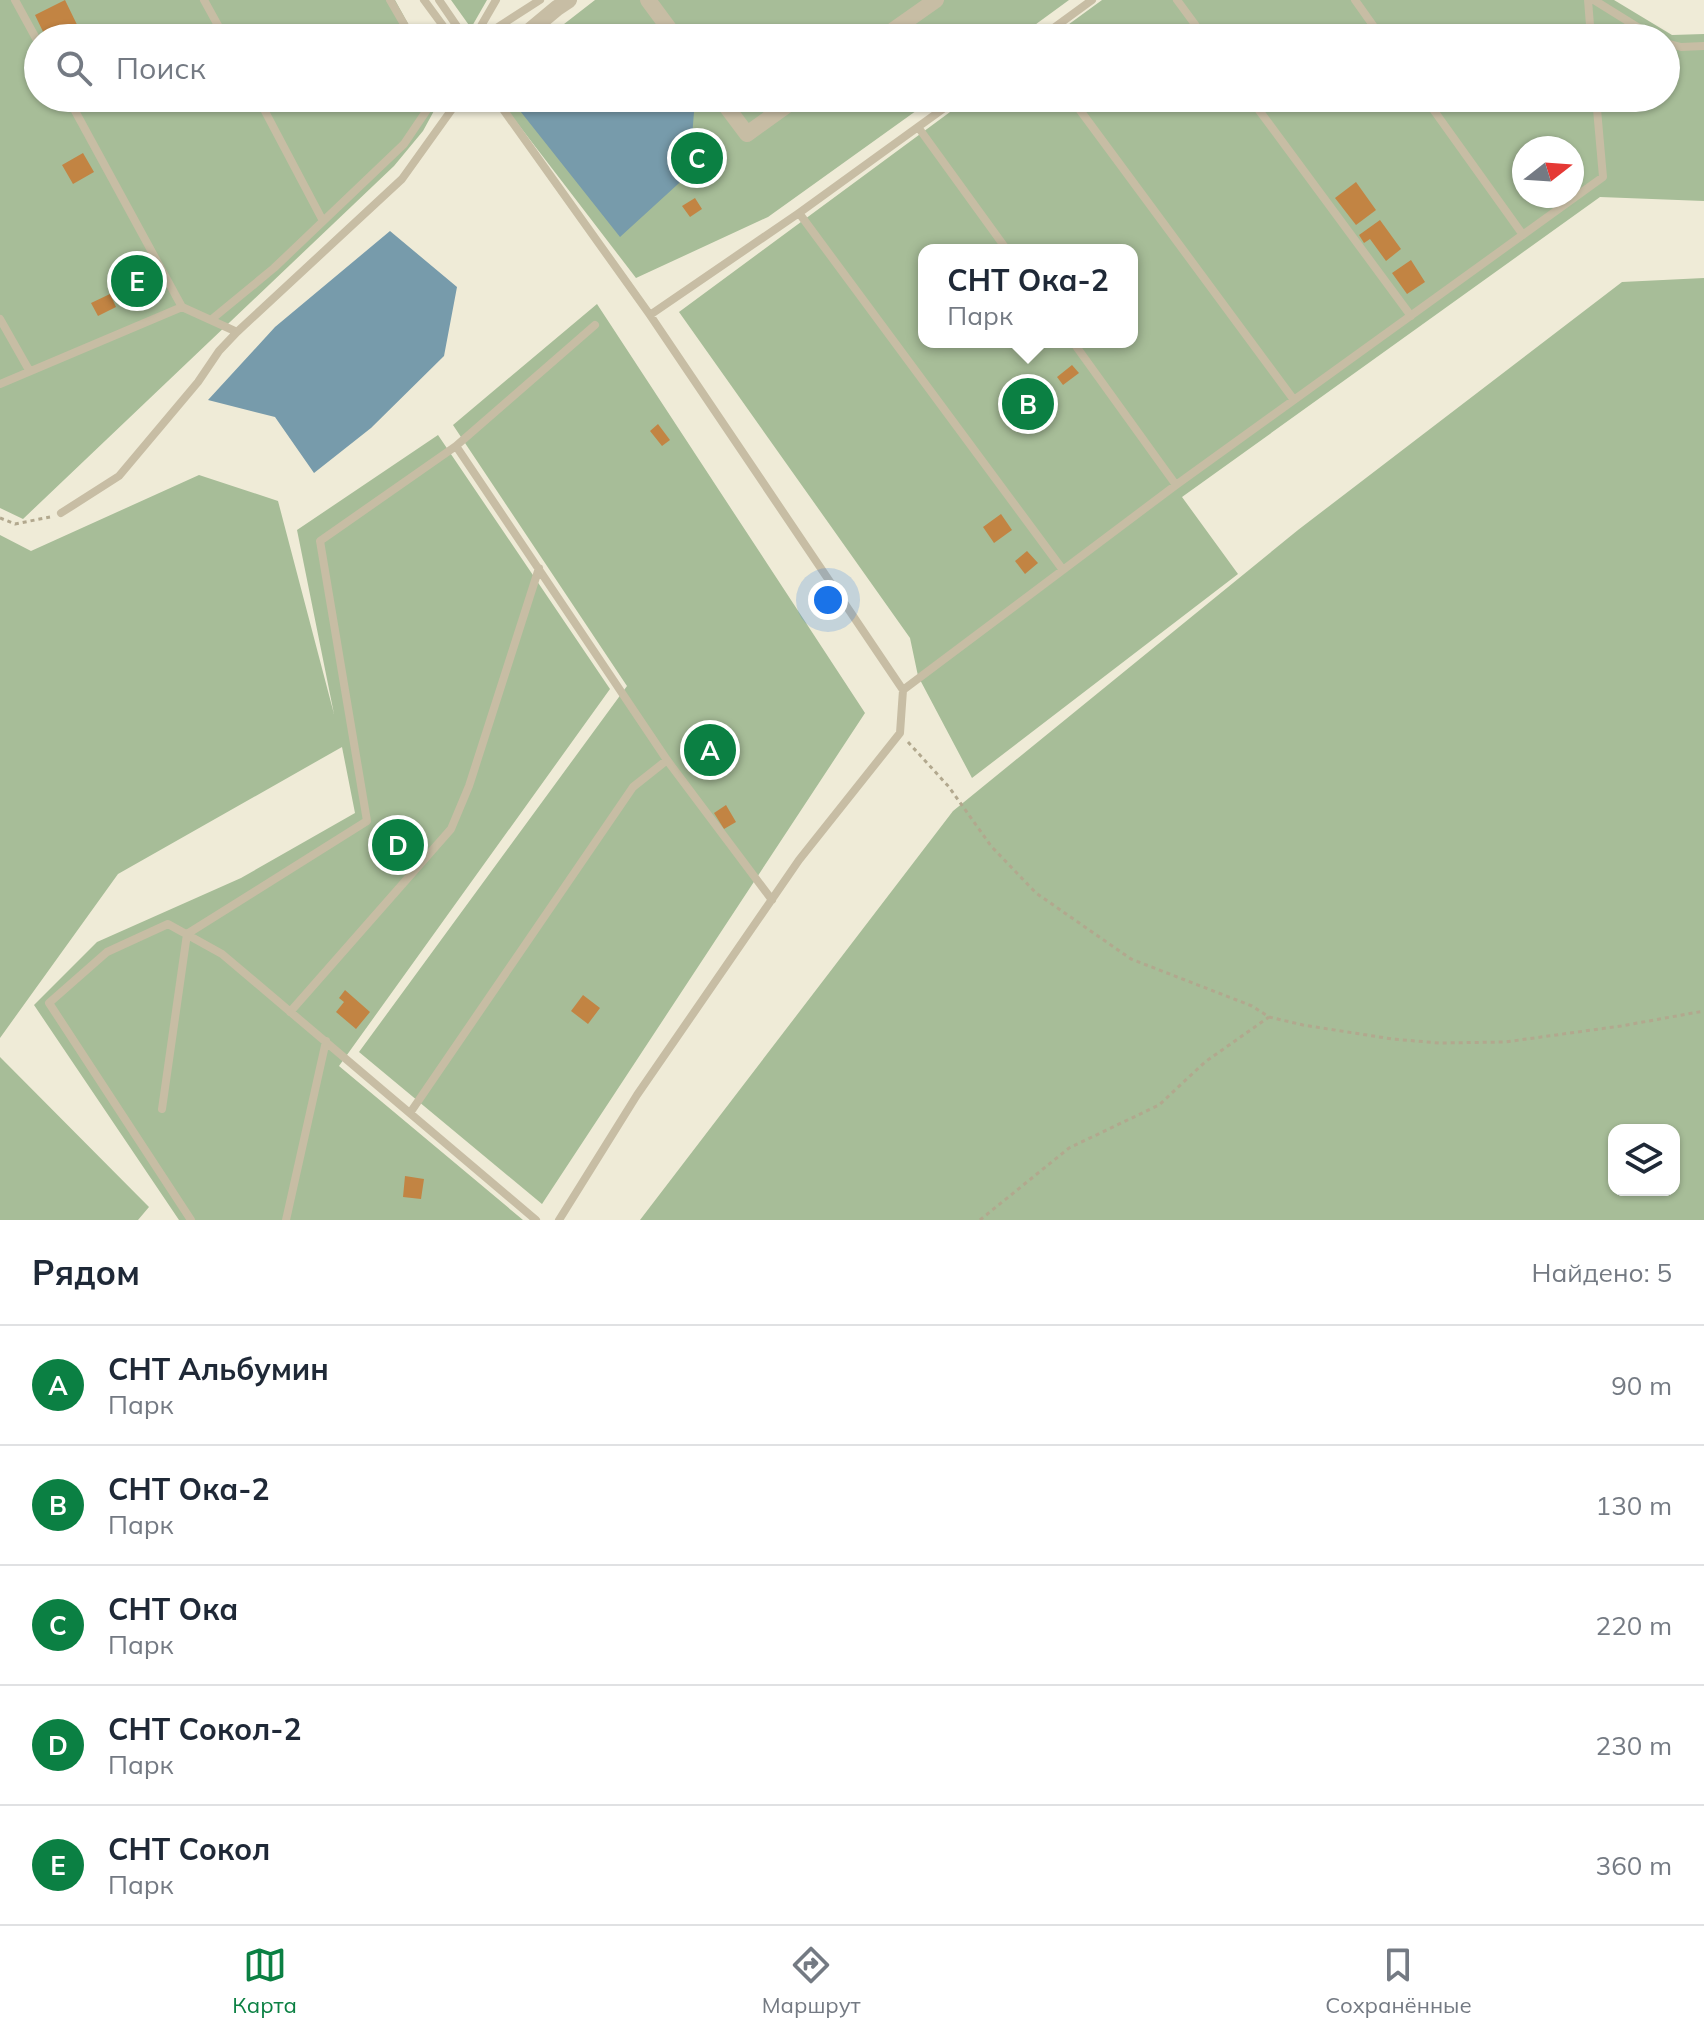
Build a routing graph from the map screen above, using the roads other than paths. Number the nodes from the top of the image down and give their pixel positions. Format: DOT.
graph roads {
  1 [pos="15,0"];
  2 [pos="204,0"];
  3 [pos="390,0"];
  4 [pos="424,0"];
  5 [pos="439,0"];
  6 [pos="496,0"];
  7 [pos="540,0"];
  8 [pos="569,0"];
  9 [pos="648,0"];
  10 [pos="936,0"];
  11 [pos="1092,0"];
  12 [pos="1177,0"];
  13 [pos="1355,0"];
  14 [pos="1588,0"];
  15 [pos="1594,0"];
  16 [pos="28,24"];
  17 [pos="217,24"];
  18 [pos="404,24"];
  19 [pos="442,24"];
  20 [pos="455,24"];
  21 [pos="482,24"];
  22 [pos="503,24"];
  23 [pos="538,24"];
  24 [pos="666,24"];
  25 [pos="902,24"];
  26 [pos="1059,24"];
  27 [pos="1195,24"];
  28 [pos="1372,24"];
  29 [pos="1590,24"];
  30 [pos="1633,24"];
  31 [pos="1704,46"];
  32 [pos="1680,47"];
  33 [pos="76,112"];
  34 [pos="265,112"];
  35 [pos="426,112"];
  36 [pos="450,112"];
  37 [pos="505,112"];
  38 [pos="730,112"];
  39 [pos="778,112"];
  40 [pos="939,112"];
  41 [pos="1081,112"];
  42 [pos="1260,112"];
  43 [pos="1435,112"];
  44 [pos="1597,112"];
  45 [pos="918,127"];
  46 [pos="799,213"];
  47 [pos="323,221"];
  48 [pos="1523,235"];
  49 [pos="1003,244"];
  50 [pos="182,307"];
  51 [pos="650,315"];
  52 [pos="1411,316"];
  53 [pos="0,319"];
  54 [pos="212,319"];
  55 [pos="595,325"];
  56 [pos="237,332"];
  57 [pos="1077,348"];
  58 [pos="29,370"];
  59 [pos="0,384"];
  60 [pos="1294,400"];
  61 [pos="456,446"];
  62 [pos="1176,485"];
  63 [pos="61,513"];
  64 [pos="539,568"];
  65 [pos="1063,570"];
  66 [pos="903,690"];
  67 [pos="667,760"];
  68 [pos="772,900"];
  69 [pos="187,934"];
  70 [pos="290,1012"];
  71 [pos="326,1041"];
  72 [pos="162,1109"];
  73 [pos="410,1113"];
  74 [pos="191,1220"];
  75 [pos="286,1220"];
  76 [pos="536,1220"];
  77 [pos="559,1220"];
  1 -- 16 [label="lane"];
  2 -- 17 [label="lane"];
  3 -- 18 [label="lane"];
  4 -- 19 [label="lane"];
  5 -- 20 [label="lane"];
  6 -- 21 [label="lane"];
  7 -- 22 [label="lane"];
  8 -- 23 [label="street"];
  9 -- 24 [label="street"];
  10 -- 25 [label="street"];
  11 -- 26 [label="lane"];
  12 -- 27 [label="lane"];
  13 -- 28 [label="lane"];
  14 -- 29 [label="lane"];
  15 -- 30 [label="lane"];
  31 -- 32 [label="lane"];
  33 -- 50 [label="lane"];
  34 -- 47 [label="lane"];
  35 -- 47 [label="lane"];
  36 -- 56 [label="lane"];
  37 -- 51 [label="lane"];
  38 -- 39 [label="street"];
  40 -- 45 [label="lane"];
  41 -- 60 [label="lane"];
  42 -- 52 [label="lane"];
  43 -- 48 [label="lane"];
  44 -- 48 [label="lane"];
  45 -- 46 [label="lane"];
  45 -- 49 [label="lane"];
  46 -- 51 [label="lane"];
  46 -- 65 [label="lane"];
  47 -- 54 [label="lane"];
  48 -- 52 [label="lane"];
  50 -- 54 [label="lane"];
  50 -- 58 [label="lane"];
  51 -- 66 [label="lane"];
  52 -- 60 [label="lane"];
  53 -- 58 [label="lane"];
  54 -- 56 [label="lane"];
  55 -- 61 [label="lane"];
  56 -- 63 [label="lane"];
  57 -- 62 [label="lane"];
  58 -- 59 [label="lane"];
  60 -- 62 [label="lane"];
  61 -- 64 [label="lane"];
  61 -- 69 [label="lane"];
  62 -- 65 [label="lane"];
  64 -- 67 [label="lane"];
  64 -- 70 [label="lane"];
  65 -- 66 [label="lane"];
  66 -- 68 [label="lane"];
  67 -- 68 [label="lane"];
  67 -- 73 [label="lane"];
  68 -- 77 [label="lane"];
  69 -- 70 [label="lane"];
  69 -- 72 [label="lane"];
  69 -- 74 [label="lane"];
  70 -- 71 [label="lane"];
  71 -- 73 [label="lane"];
  71 -- 75 [label="lane"];
  73 -- 76 [label="lane"];
}
